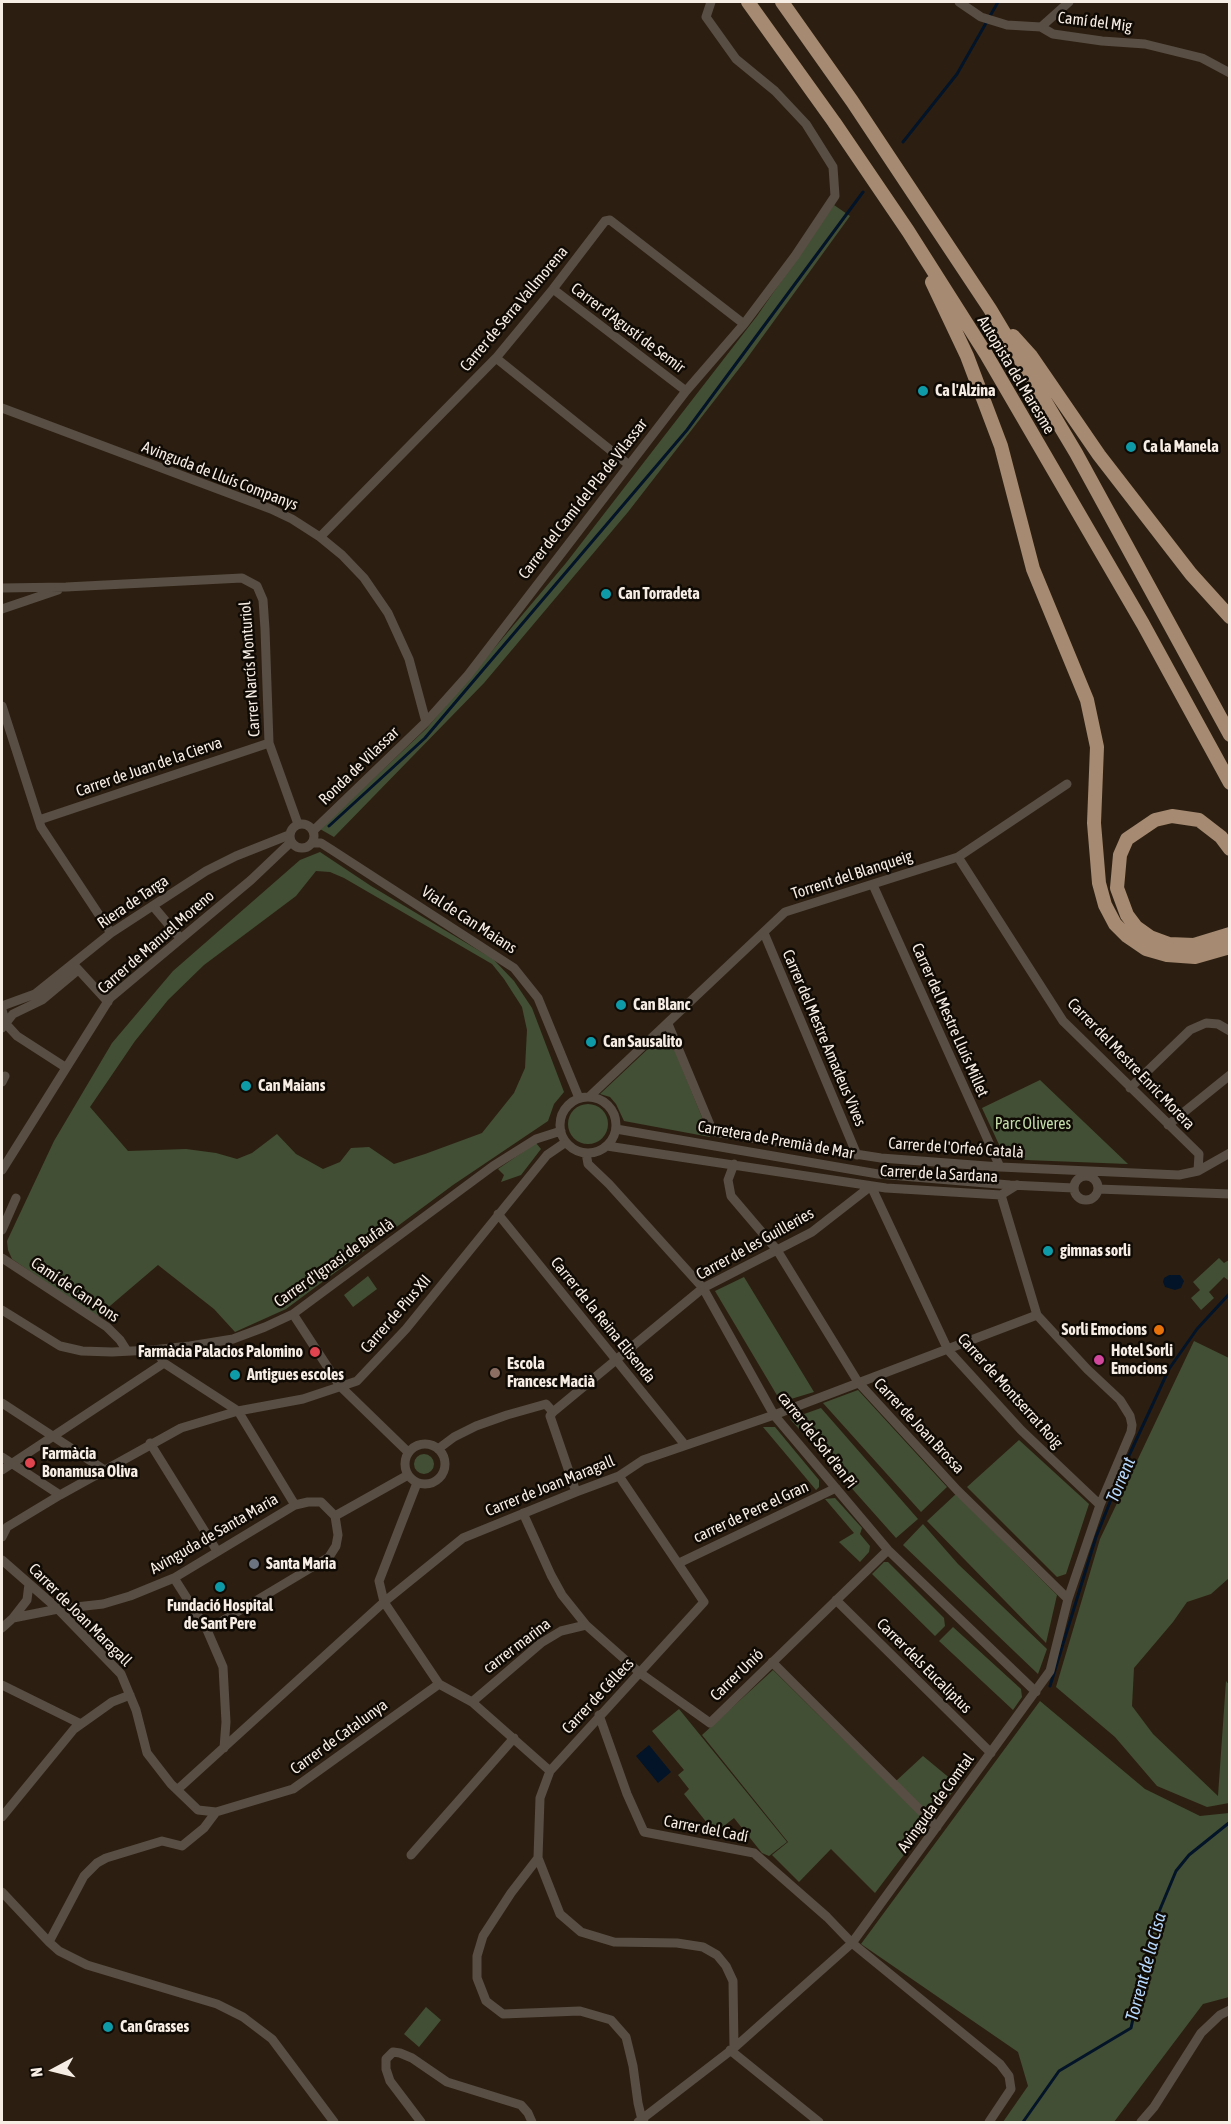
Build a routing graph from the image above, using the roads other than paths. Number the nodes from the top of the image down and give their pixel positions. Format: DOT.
graph roads {
  1 [pos="711,2"];
  2 [pos="748,2"];
  3 [pos="782,2"];
  4 [pos="959,2"];
  5 [pos="1070,2"];
  6 [pos="1041,27"];
  7 [pos="1230,73"];
  8 [pos="908,231"];
  9 [pos="553,289"];
  10 [pos="990,309"];
  11 [pos="744,324"];
  12 [pos="496,358"];
  13 [pos="686,391"];
  14 [pos="2,408"];
  15 [pos="629,465"];
  16 [pos="320,537"];
  17 [pos="66,587"];
  18 [pos="2,588"];
  19 [pos="2,609"];
  20 [pos="1230,617"];
  21 [pos="2,706"];
  22 [pos="426,722"];
  23 [pos="1230,735"];
  24 [pos="270,743"];
  25 [pos="1230,783"];
  26 [pos="1067,784"];
  27 [pos="39,820"];
  28 [pos="298,824"];
  29 [pos="313,831"];
  30 [pos="290,839"];
  31 [pos="313,843"];
  32 [pos="1230,849"];
  33 [pos="958,857"];
  34 [pos="873,885"];
  35 [pos="153,906"];
  36 [pos="111,933"];
  37 [pos="764,933"];
  38 [pos="1230,934"];
  39 [pos="180,938"];
  40 [pos="1230,947"];
  41 [pos="76,967"];
  42 [pos="108,1002"];
  43 [pos="2,1005"];
  44 [pos="2,1010"];
  45 [pos="668,1024"];
  46 [pos="4,1026"];
  47 [pos="1230,1031"];
  48 [pos="65,1066"];
  49 [pos="1230,1075"];
  50 [pos="1130,1088"];
  51 [pos="584,1098"];
  52 [pos="1168,1125"];
  53 [pos="616,1129"];
  54 [pos="561,1131"];
  55 [pos="566,1142"];
  56 [pos="607,1146"];
  57 [pos="585,1153"];
  58 [pos="1230,1153"];
  59 [pos="857,1155"];
  60 [pos="734,1164"];
  61 [pos="1000,1167"];
  62 [pos="2,1170"];
  63 [pos="1071,1170"];
  64 [pos="1110,1172"];
  65 [pos="1194,1172"];
  66 [pos="1076,1183"];
  67 [pos="1096,1184"];
  68 [pos="1017,1185"];
  69 [pos="871,1186"];
  70 [pos="1193,1193"];
  71 [pos="1230,1194"];
  72 [pos="1001,1195"];
  73 [pos="16,1198"];
  74 [pos="498,1214"];
  75 [pos="2,1230"];
  76 [pos="777,1250"];
  77 [pos="2,1258"];
  78 [pos="703,1288"];
  79 [pos="2,1310"];
  80 [pos="293,1314"];
  81 [pos="1037,1315"];
  82 [pos="156,1350"];
  83 [pos="948,1350"];
  84 [pos="127,1351"];
  85 [pos="616,1361"];
  86 [pos="164,1363"];
  87 [pos="858,1382"];
  88 [pos="339,1386"];
  89 [pos="2,1402"];
  90 [pos="238,1411"];
  91 [pos="553,1412"];
  92 [pos="774,1415"];
  93 [pos="53,1436"];
  94 [pos="150,1443"];
  95 [pos="685,1445"];
  96 [pos="438,1449"];
  97 [pos="408,1452"];
  98 [pos="2,1457"];
  99 [pos="11,1464"];
  100 [pos="103,1469"];
  101 [pos="2,1470"];
  102 [pos="408,1474"];
  103 [pos="619,1476"];
  104 [pos="417,1483"];
  105 [pos="836,1488"];
  106 [pos="576,1492"];
  107 [pos="60,1495"];
  108 [pos="295,1505"];
  109 [pos="1100,1505"];
  110 [pos="523,1513"];
  111 [pos="335,1516"];
  112 [pos="4,1526"];
  113 [pos="2,1537"];
  114 [pos="888,1550"];
  115 [pos="217,1551"];
  116 [pos="2,1560"];
  117 [pos="679,1563"];
  118 [pos="174,1578"];
  119 [pos="28,1584"];
  120 [pos="1068,1599"];
  121 [pos="836,1600"];
  122 [pos="384,1602"];
  123 [pos="58,1609"];
  124 [pos="13,1618"];
  125 [pos="586,1625"];
  126 [pos="2,1628"];
  127 [pos="207,1630"];
  128 [pos="772,1662"];
  129 [pos="640,1673"];
  130 [pos="439,1684"];
  131 [pos="2,1685"];
  132 [pos="1036,1692"];
  133 [pos="130,1695"];
  134 [pos="472,1702"];
  135 [pos="599,1715"];
  136 [pos="81,1724"];
  137 [pos="514,1738"];
  138 [pos="225,1748"];
  139 [pos="991,1753"];
  140 [pos="550,1772"];
  141 [pos="177,1790"];
  142 [pos="198,1810"];
  143 [pos="216,1812"];
  144 [pos="2,1814"];
  145 [pos="937,1827"];
  146 [pos="411,1856"];
  147 [pos="538,1858"];
  148 [pos="2,1892"];
  149 [pos="49,1942"];
  150 [pos="852,1943"];
  151 [pos="1230,2010"];
  152 [pos="732,2049"];
  153 [pos="334,2122"];
  154 [pos="421,2122"];
  155 [pos="532,2122"];
  156 [pos="641,2122"];
  157 [pos="819,2122"];
  158 [pos="989,2122"];
  159 [pos="1141,2122"];
  1 -- 11 [label="street, Carrer del Camí del Pla de Vilassar"];
  2 -- 8 [label="highway, Autopista del Maresme"];
  3 -- 10 [label="highway, Autopista del Maresme"];
  4 -- 6 [label="street, Camí del Mig"];
  5 -- 6 [label="street"];
  6 -- 7 [label="street, Camí del Mig"];
  8 -- 25 [label="highway, Autopista del Maresme"];
  8 -- 40 [label="highway"];
  9 -- 11 [label="street, Carrer de Serra Vallmorena"];
  9 -- 12 [label="street, Carrer de Serra Vallmorena"];
  9 -- 13 [label="street, Carrer d'Agustí de Semir"];
  10 -- 20 [label="highway"];
  10 -- 23 [label="highway, Autopista del Maresme"];
  11 -- 13 [label="street, Carrer del Camí del Pla de Vilassar"];
  12 -- 15 [label="street"];
  12 -- 16 [label="street, Carrer de Serra Vallmorena"];
  13 -- 15 [label="street, Carrer del Camí del Pla de Vilassar"];
  14 -- 16 [label="street, Avinguda de Lluís Companys"];
  15 -- 22 [label="street, Carrer del Camí del Pla de Vilassar"];
  16 -- 22 [label="street, Avinguda de Lluís Companys"];
  17 -- 18 [label="street, Carrer Narcís Monturiol"];
  17 -- 19 [label="street"];
  17 -- 24 [label="street, Carrer Narcís Monturiol"];
  21 -- 27 [label="street"];
  22 -- 29 [label="street, Ronda de Vilassar"];
  24 -- 27 [label="street, Carrer de Juan de la Cierva"];
  24 -- 28 [label="street, Carrer Narcís Monturiol"];
  26 -- 33 [label="street, Torrent del Blanqueig"];
  27 -- 36 [label="street"];
  28 -- 29 [label="street"];
  28 -- 30 [label="street"];
  29 -- 31 [label="street"];
  30 -- 31 [label="street"];
  30 -- 35 [label="street, Riera de Targa"];
  30 -- 39 [label="street, Carrer de Manuel Moreno"];
  31 -- 51 [label="street, Vial de Can Maians"];
  32 -- 38 [label="highway"];
  33 -- 34 [label="street, Torrent del Blanqueig"];
  33 -- 50 [label="street, Carrer del Mestre Enric Morera"];
  34 -- 37 [label="street, Torrent del Blanqueig"];
  34 -- 61 [label="street, Carrer del Mestre Lluís Millet"];
  35 -- 36 [label="street, Riera de Targa"];
  35 -- 39 [label="street"];
  36 -- 41 [label="street, Riera de Targa"];
  37 -- 45 [label="street, Torrent del Blanqueig"];
  37 -- 59 [label="street, Carrer del Mestre Amadeus Vives"];
  39 -- 42 [label="street, Carrer de Manuel Moreno"];
  41 -- 42 [label="street"];
  41 -- 43 [label="street, Riera de Targa"];
  41 -- 46 [label="street"];
  42 -- 48 [label="street, Carrer de Manuel Moreno"];
  44 -- 46 [label="street"];
  45 -- 51 [label="street, Torrent del Blanqueig"];
  45 -- 59 [label="street, Carrer de l'Orfeó Català"];
  46 -- 48 [label="street"];
  47 -- 50 [label="street"];
  48 -- 62 [label="street, Carrer de Manuel Moreno"];
  49 -- 52 [label="street"];
  50 -- 52 [label="street, Carrer del Mestre Enric Morera"];
  51 -- 53 [label="street"];
  51 -- 54 [label="street"];
  52 -- 65 [label="street, Carrer del Mestre Enric Morera"];
  53 -- 56 [label="street"];
  53 -- 68 [label="street, Carretera de Premià de Mar"];
  54 -- 55 [label="street"];
  54 -- 80 [label="street, Carrer d'Ignasi de Bufalà"];
  55 -- 57 [label="street"];
  55 -- 74 [label="street, Carrer de Pius XII"];
  56 -- 57 [label="street"];
  56 -- 60 [label="street, Carrer de la Sardana"];
  57 -- 78 [label="street, carrer del Sot d'en Pi"];
  58 -- 65 [label="street"];
  59 -- 61 [label="street, Carrer de l'Orfeó Català"];
  60 -- 69 [label="street, Carrer de la Sardana"];
  60 -- 76 [label="street, Carrer de Joan Brossa"];
  61 -- 63 [label="street, Carrer de l'Orfeó Català"];
  63 -- 64 [label="street, Carrer de l'Orfeó Català"];
  63 -- 66 [label="street"];
  64 -- 65 [label="street, Carrer de l'Orfeó Català"];
  64 -- 67 [label="street"];
  65 -- 70 [label="street"];
  66 -- 67 [label="street"];
  66 -- 67 [label="street"];
  66 -- 68 [label="street, Carretera de Premià de Mar"];
  67 -- 70 [label="street"];
  68 -- 72 [label="street, Carrer de la Sardana"];
  69 -- 72 [label="street, Carrer de la Sardana"];
  69 -- 76 [label="street, Carrer de les Guilleries"];
  69 -- 83 [label="street, Carrer de Montserrat Roig"];
  70 -- 71 [label="street"];
  72 -- 81 [label="street"];
  73 -- 75 [label="street"];
  74 -- 85 [label="street, Carrer de la Reina Elisenda"];
  74 -- 88 [label="street, Carrer de Pius XII"];
  76 -- 78 [label="street, Carrer de les Guilleries"];
  76 -- 87 [label="street, Carrer de Joan Brossa"];
  77 -- 84 [label="street, Camí de Can Pons"];
  78 -- 85 [label="street, Carrer de les Guilleries"];
  78 -- 92 [label="street, carrer del Sot d'en Pi"];
  79 -- 84 [label="street, Carrer d'Ignasi de Bufalà"];
  80 -- 82 [label="street, Carrer d'Ignasi de Bufalà"];
  80 -- 88 [label="street"];
  81 -- 83 [label="street, Carrer de Joan Maragall"];
  81 -- 109 [label="street, Avinguda de Comtal"];
  82 -- 84 [label="street, Carrer d'Ignasi de Bufalà"];
  82 -- 86 [label="street"];
  83 -- 87 [label="street, Carrer de Joan Maragall"];
  83 -- 109 [label="street, Carrer de Montserrat Roig"];
  85 -- 91 [label="street, Carrer de les Guilleries"];
  85 -- 95 [label="street, Carrer de la Reina Elisenda"];
  86 -- 90 [label="street"];
  86 -- 93 [label="street"];
  87 -- 92 [label="street, Carrer de Joan Maragall"];
  87 -- 120 [label="street, Carrer de Joan Brossa"];
  88 -- 90 [label="street, Carrer de Pius XII"];
  88 -- 97 [label="street"];
  89 -- 93 [label="street"];
  90 -- 94 [label="street, Carrer de Pius XII"];
  90 -- 108 [label="street"];
  91 -- 96 [label="street"];
  91 -- 106 [label="street"];
  92 -- 95 [label="street, Carrer de Joan Maragall"];
  92 -- 105 [label="street, carrer del Sot d'en Pi"];
  93 -- 99 [label="street"];
  93 -- 100 [label="street"];
  94 -- 100 [label="street, Carrer de Pius XII"];
  94 -- 115 [label="street"];
  95 -- 103 [label="street, Carrer de Joan Maragall"];
  96 -- 97 [label="street"];
  96 -- 104 [label="street"];
  97 -- 102 [label="street"];
  98 -- 99 [label="street"];
  99 -- 101 [label="street"];
  99 -- 107 [label="street"];
  100 -- 107 [label="street, Carrer de Pius XII"];
  102 -- 104 [label="street"];
  102 -- 111 [label="street"];
  103 -- 106 [label="street, Carrer de Joan Maragall"];
  103 -- 117 [label="street, Carrer de Céllecs"];
  104 -- 122 [label="street"];
  105 -- 114 [label="street, carrer del Sot d'en Pi"];
  105 -- 117 [label="street, carrer de Pere el Gran"];
  106 -- 110 [label="street, Carrer de Joan Maragall"];
  107 -- 112 [label="street, Carrer de Pius XII"];
  108 -- 111 [label="street, Avinguda de Santa Maria"];
  108 -- 115 [label="street, Avinguda de Santa Maria"];
  109 -- 120 [label="street, Avinguda de Comtal"];
  110 -- 122 [label="street, Carrer de Joan Maragall"];
  110 -- 125 [label="street, Carrer Unió"];
  111 -- 127 [label="street"];
  112 -- 113 [label="street"];
  114 -- 121 [label="street, Carrer Unió"];
  114 -- 132 [label="street, carrer del Sot d'en Pi"];
  115 -- 118 [label="street, Avinguda de Santa Maria"];
  116 -- 119 [label="street, Carrer de Joan Maragall"];
  117 -- 129 [label="street, Carrer de Céllecs"];
  118 -- 123 [label="street, Avinguda de Santa Maria"];
  118 -- 127 [label="street"];
  119 -- 123 [label="street, Carrer de Joan Maragall"];
  119 -- 124 [label="street"];
  120 -- 132 [label="street, Avinguda de Comtal"];
  121 -- 128 [label="street, Carrer Unió"];
  121 -- 139 [label="street, Carrer dels Eucaliptus"];
  122 -- 130 [label="street"];
  122 -- 138 [label="street, Carrer de Joan Maragall"];
  123 -- 124 [label="street, Avinguda de Santa Maria"];
  123 -- 133 [label="street, Carrer de Joan Maragall"];
  124 -- 126 [label="street"];
  125 -- 129 [label="street, Carrer Unió"];
  125 -- 134 [label="street, carrer marina"];
  127 -- 138 [label="street"];
  128 -- 129 [label="street, Carrer Unió"];
  128 -- 145 [label="street"];
  129 -- 135 [label="street, Carrer de Céllecs"];
  130 -- 134 [label="street"];
  130 -- 143 [label="street, Carrer de Catalunya"];
  131 -- 136 [label="street"];
  132 -- 139 [label="street, Avinguda de Comtal"];
  133 -- 136 [label="street"];
  133 -- 141 [label="street, Carrer de Joan Maragall"];
  134 -- 137 [label="street"];
  135 -- 140 [label="street, Carrer de Céllecs"];
  135 -- 150 [label="street, Carrer del Cadí"];
  136 -- 144 [label="street"];
  137 -- 140 [label="street"];
  137 -- 146 [label="street"];
  138 -- 141 [label="street, Carrer de Joan Maragall"];
  139 -- 145 [label="street, Avinguda de Comtal"];
  140 -- 147 [label="street, Carrer de Céllecs"];
  141 -- 142 [label="street, Carrer de Joan Maragall"];
  142 -- 143 [label="street, Carrer de Catalunya"];
  143 -- 149 [label="street"];
  145 -- 150 [label="street, Avinguda de Comtal"];
  147 -- 152 [label="street"];
  147 -- 156 [label="street"];
  148 -- 149 [label="street"];
  149 -- 153 [label="street"];
  150 -- 152 [label="street, Avinguda de Comtal"];
  150 -- 158 [label="street"];
  151 -- 159 [label="street"];
  152 -- 156 [label="street, Avinguda de Comtal"];
  152 -- 157 [label="street"];
  154 -- 155 [label="street"];
}
